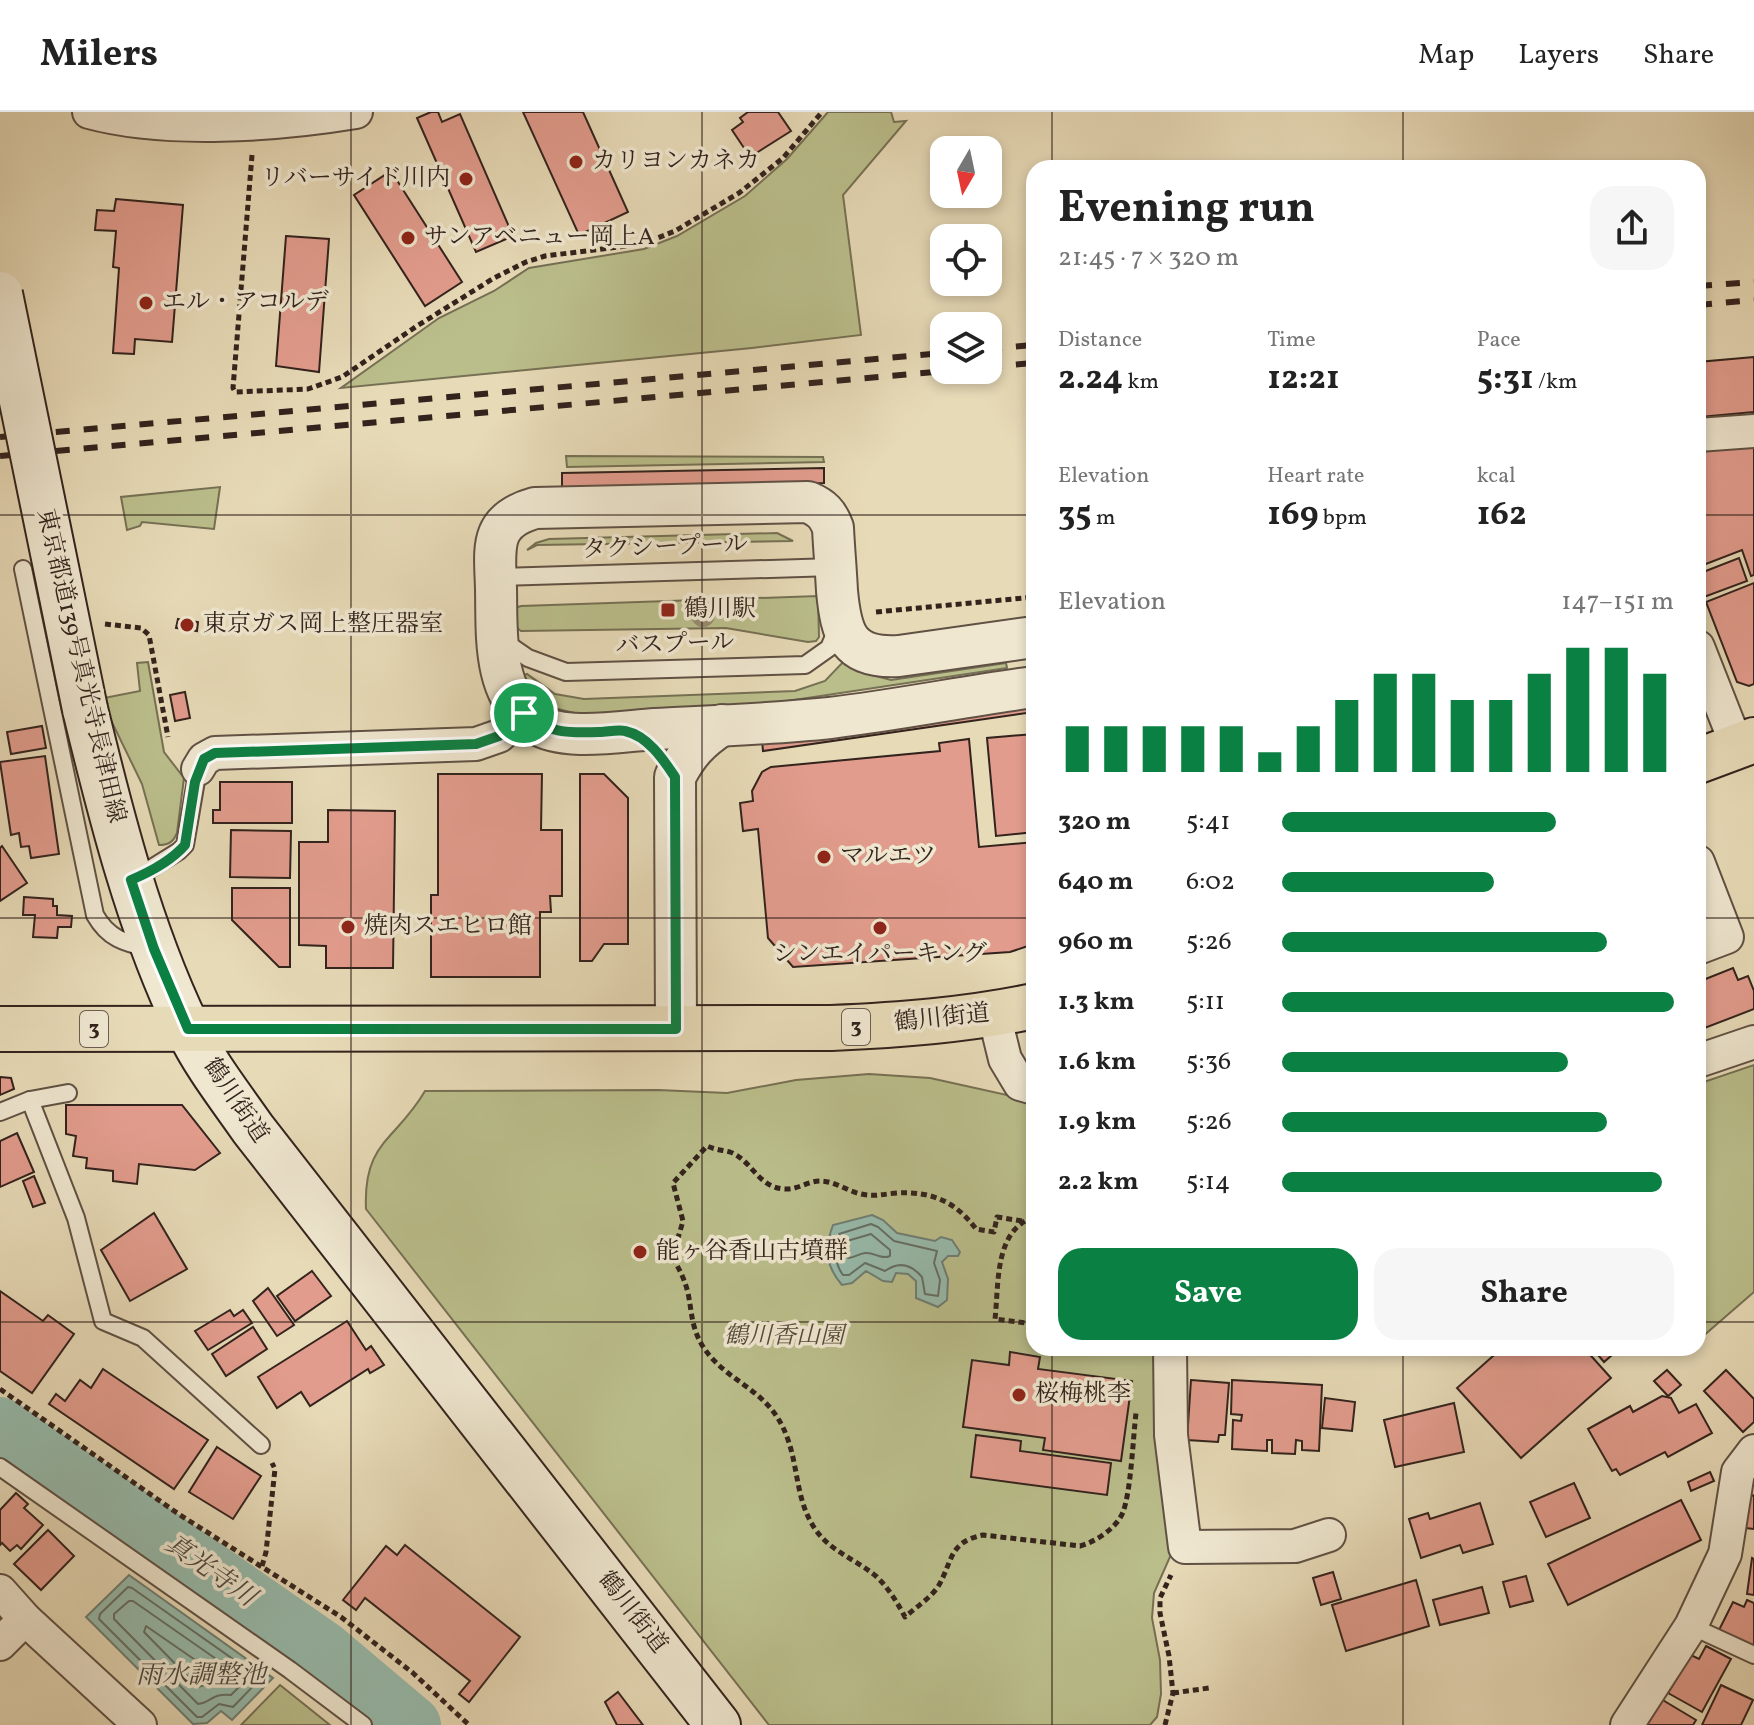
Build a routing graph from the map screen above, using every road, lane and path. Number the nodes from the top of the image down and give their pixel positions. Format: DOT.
graph roads {
  1 [pos="89,112"];
  2 [pos="356,112"];
  3 [pos="822,112"];
  4 [pos="267,118"];
  5 [pos="0,294"];
  6 [pos="1754,431"];
  7 [pos="1706,434"];
  8 [pos="835,567"];
  9 [pos="23,569"];
  10 [pos="496,577"];
  11 [pos="1026,598"];
  12 [pos="856,617"];
  13 [pos="95,623"];
  14 [pos="497,636"];
  15 [pos="1026,638"];
  16 [pos="1706,672"];
  17 [pos="1026,688"];
  18 [pos="524,713"];
  19 [pos="722,725"];
  20 [pos="625,731"];
  21 [pos="168,737"];
  22 [pos="1730,749"];
  23 [pos="198,769"];
  24 [pos="675,777"];
  25 [pos="131,880"];
  26 [pos="1706,883"];
  27 [pos="1706,945"];
  28 [pos="154,949"];
  29 [pos="1014,1010"];
  30 [pos="0,1029"];
  31 [pos="188,1029"];
  32 [pos="676,1029"];
  33 [pos="1754,1042"];
  34 [pos="1706,1058"];
  35 [pos="1026,1086"];
  36 [pos="68,1093"];
  37 [pos="30,1100"];
  38 [pos="0,1112"];
  39 [pos="1026,1220"];
  40 [pos="1022,1221"];
  41 [pos="1026,1323"];
  42 [pos="1170,1356"];
  43 [pos="0,1389"];
  44 [pos="1137,1401"];
  45 [pos="261,1445"];
  46 [pos="1754,1451"];
  47 [pos="0,1467"];
  48 [pos="1329,1535"];
  49 [pos="1185,1547"];
  50 [pos="262,1566"];
  51 [pos="0,1591"];
  52 [pos="25,1619"];
  53 [pos="1691,1626"];
  54 [pos="0,1644"];
  55 [pos="1754,1655"];
  56 [pos="1209,1688"];
  57 [pos="1173,1693"];
  58 [pos="140,1725"];
  59 [pos="363,1725"];
  60 [pos="469,1725"];
  61 [pos="718,1725"];
  62 [pos="1165,1725"];
  63 [pos="1627,1725"];
  1 -- 4 [label="street"];
  2 -- 4 [label="street"];
  3 -- 4 [label="path"];
  5 -- 25 [label="main road, 東京都道139号真光寺長津田線, bridge"];
  6 -- 7 [label="street"];
  8 -- 10 [label="lane, タクシープール"];
  8 -- 10 [label="street"];
  8 -- 12 [label="street"];
  9 -- 28 [label="lane"];
  10 -- 14 [label="street"];
  11 -- 12 [label="path"];
  12 -- 14 [label="lane, バスプール"];
  12 -- 15 [label="street"];
  13 -- 21 [label="path"];
  14 -- 18 [label="street"];
  16 -- 22 [label="street"];
  17 -- 19 [label="street"];
  18 -- 20 [label="street"];
  18 -- 23 [label="street"];
  19 -- 20 [label="street"];
  19 -- 24 [label="street"];
  20 -- 24 [label="street"];
  23 -- 25 [label="lane"];
  24 -- 32 [label="street"];
  25 -- 28 [label="main road, 東京都道139号真光寺長津田線"];
  26 -- 27 [label="street"];
  28 -- 31 [label="main road, 東京都道139号真光寺長津田線"];
  29 -- 32 [label="main road, 鶴川街道 / 3"];
  29 -- 35 [label="street"];
  30 -- 31 [label="main road, 3"];
  31 -- 32 [label="main road, 鶴川街道 / 3"];
  31 -- 61 [label="main road, 鶴川街道"];
  33 -- 34 [label="street"];
  36 -- 37 [label="lane"];
  37 -- 38 [label="lane"];
  37 -- 45 [label="lane"];
  39 -- 40 [label="path"];
  40 -- 41 [label="path"];
  40 -- 44 [label="path"];
  42 -- 49 [label="street"];
  43 -- 50 [label="path"];
  45 -- 50 [label="path"];
  46 -- 53 [label="street"];
  47 -- 59 [label="lane"];
  48 -- 49 [label="street"];
  49 -- 57 [label="path"];
  50 -- 60 [label="path"];
  51 -- 52 [label="street"];
  52 -- 54 [label="street"];
  52 -- 58 [label="street"];
  53 -- 55 [label="lane"];
  53 -- 63 [label="street"];
  56 -- 57 [label="path"];
  57 -- 62 [label="path"];
}
